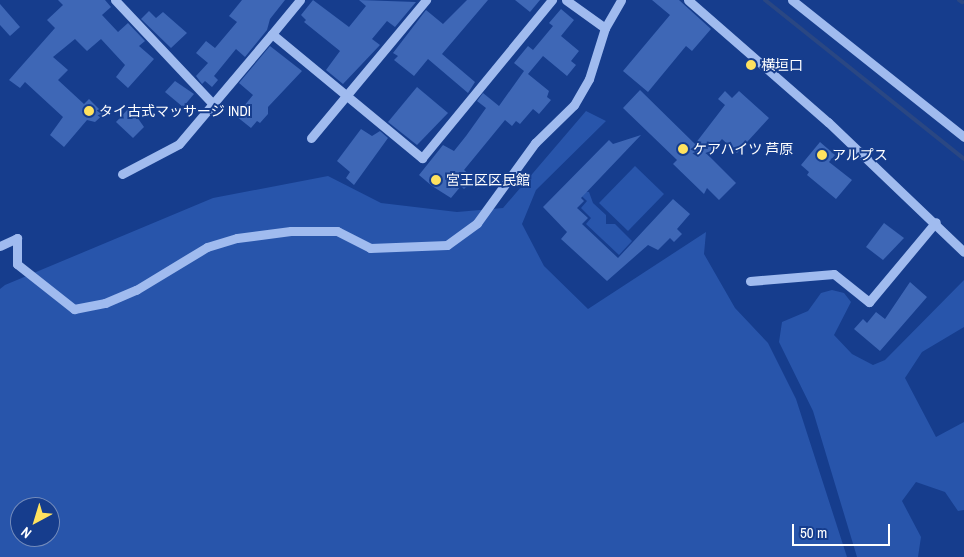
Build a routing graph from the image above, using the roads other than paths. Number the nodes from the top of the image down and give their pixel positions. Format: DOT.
graph roads {
  1 [pos="115,0"];
  2 [pos="300,0"];
  3 [pos="426,0"];
  4 [pos="552,0"];
  5 [pos="566,0"];
  6 [pos="622,0"];
  7 [pos="688,0"];
  8 [pos="792,0"];
  9 [pos="606,28"];
  10 [pos="272,34"];
  11 [pos="346,96"];
  12 [pos="212,103"];
  13 [pos="964,137"];
  14 [pos="311,138"];
  15 [pos="122,174"];
  16 [pos="936,222"];
  17 [pos="0,246"];
  18 [pos="964,252"];
  19 [pos="750,281"];
  1 -- 12 [label="street"];
  2 -- 10 [label="street"];
  3 -- 11 [label="street"];
  4 -- 11 [label="street"];
  5 -- 9 [label="street"];
  6 -- 9 [label="street"];
  7 -- 16 [label="street"];
  8 -- 13 [label="street"];
  9 -- 17 [label="street"];
  10 -- 11 [label="street"];
  10 -- 12 [label="street"];
  11 -- 14 [label="street"];
  12 -- 15 [label="street"];
  16 -- 18 [label="street"];
  16 -- 19 [label="street"];
}
